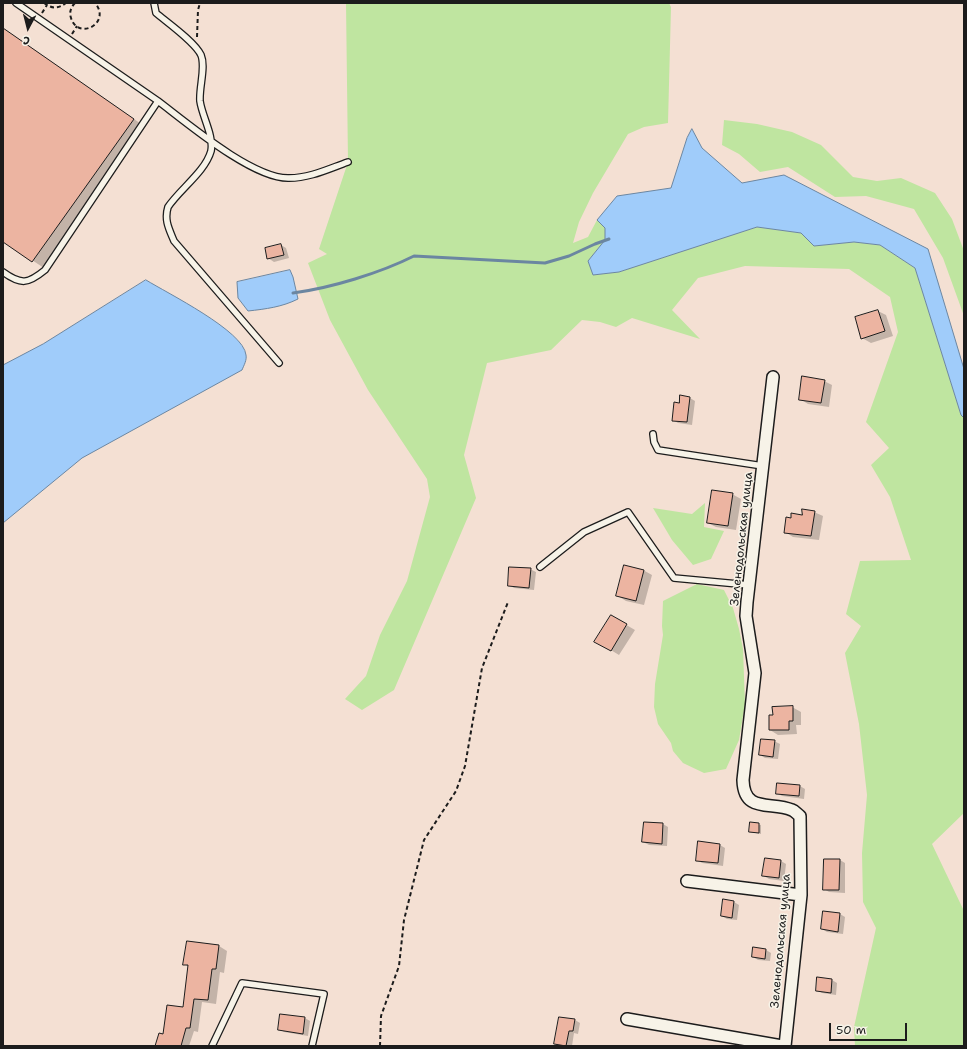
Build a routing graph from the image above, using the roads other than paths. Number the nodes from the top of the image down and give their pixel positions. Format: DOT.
graph roads {
  1 [pos="16,3"];
  2 [pos="154,3"];
  3 [pos="158,101"];
  4 [pos="210,140"];
  5 [pos="348,162"];
  6 [pos="3,272"];
  7 [pos="279,363"];
  8 [pos="773,378"];
  9 [pos="653,434"];
  10 [pos="763,466"];
  11 [pos="540,567"];
  12 [pos="749,585"];
  13 [pos="687,881"];
  14 [pos="801,895"];
  15 [pos="628,1018"];
  16 [pos="212,1046"];
  17 [pos="312,1046"];
  18 [pos="784,1046"];
  1 -- 3 [label="lane"];
  2 -- 4 [label="lane"];
  3 -- 4 [label="lane"];
  3 -- 6 [label="lane"];
  4 -- 5 [label="lane"];
  4 -- 7 [label="lane"];
  8 -- 10 [label="street, Зеленодольская улица"];
  9 -- 10 [label="lane"];
  10 -- 12 [label="street, Зеленодольская улица"];
  11 -- 12 [label="lane"];
  12 -- 14 [label="street, Зеленодольская улица"];
  13 -- 14 [label="street"];
  14 -- 18 [label="street, Зеленодольская улица"];
  15 -- 18 [label="street"];
  16 -- 17 [label="lane"];
}
